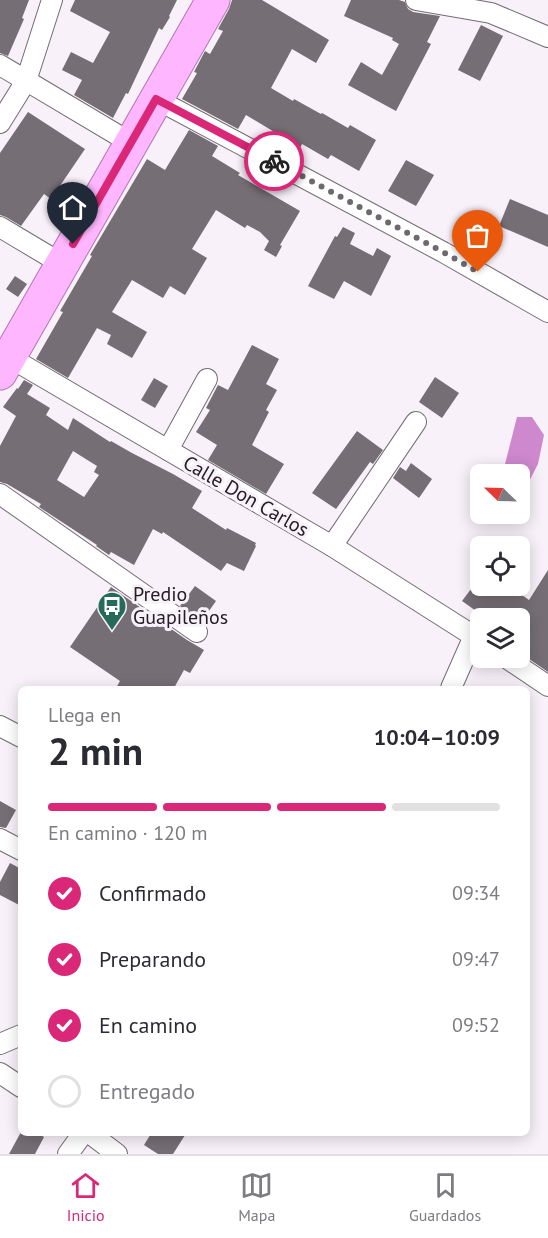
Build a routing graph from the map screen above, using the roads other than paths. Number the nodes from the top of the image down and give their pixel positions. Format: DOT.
graph roads {
  1 [pos="52,0"];
  2 [pos="213,0"];
  3 [pos="416,0"];
  4 [pos="548,37"];
  5 [pos="0,65"];
  6 [pos="26,81"];
  7 [pos="156,99"];
  8 [pos="0,123"];
  9 [pos="131,143"];
  10 [pos="0,227"];
  11 [pos="62,264"];
  12 [pos="548,312"];
  13 [pos="7,351"];
  14 [pos="207,379"];
  15 [pos="416,422"];
  16 [pos="168,450"];
  17 [pos="0,494"];
  18 [pos="332,546"];
  19 [pos="196,633"];
  20 [pos="470,634"];
  21 [pos="470,651"];
  22 [pos="521,668"];
  23 [pos="452,686"];
  24 [pos="548,686"];
  25 [pos="0,726"];
  26 [pos="18,735"];
  27 [pos="0,839"];
  28 [pos="18,848"];
  29 [pos="18,1036"];
  30 [pos="0,1044"];
  31 [pos="0,1073"];
  32 [pos="18,1086"];
  33 [pos="83,1136"];
  34 [pos="92,1136"];
  35 [pos="68,1154"];
  36 [pos="117,1154"];
  1 -- 6 [label="street"];
  2 -- 7 [label="highway"];
  3 -- 4 [label="street"];
  5 -- 6 [label="street"];
  6 -- 8 [label="street"];
  6 -- 9 [label="street"];
  7 -- 9 [label="highway"];
  7 -- 12 [label="street"];
  9 -- 11 [label="highway"];
  10 -- 11 [label="street"];
  11 -- 13 [label="highway"];
  13 -- 16 [label="street, Calle Don Carlos"];
  14 -- 16 [label="street"];
  15 -- 18 [label="street"];
  16 -- 18 [label="street, Calle Don Carlos"];
  17 -- 19 [label="street"];
  18 -- 20 [label="street, Calle Don Carlos"];
  21 -- 23 [label="street"];
  22 -- 24 [label="street"];
  25 -- 26 [label="street"];
  27 -- 28 [label="street"];
  29 -- 30 [label="street"];
  31 -- 32 [label="street"];
  33 -- 35 [label="street"];
  34 -- 36 [label="street"];
}
